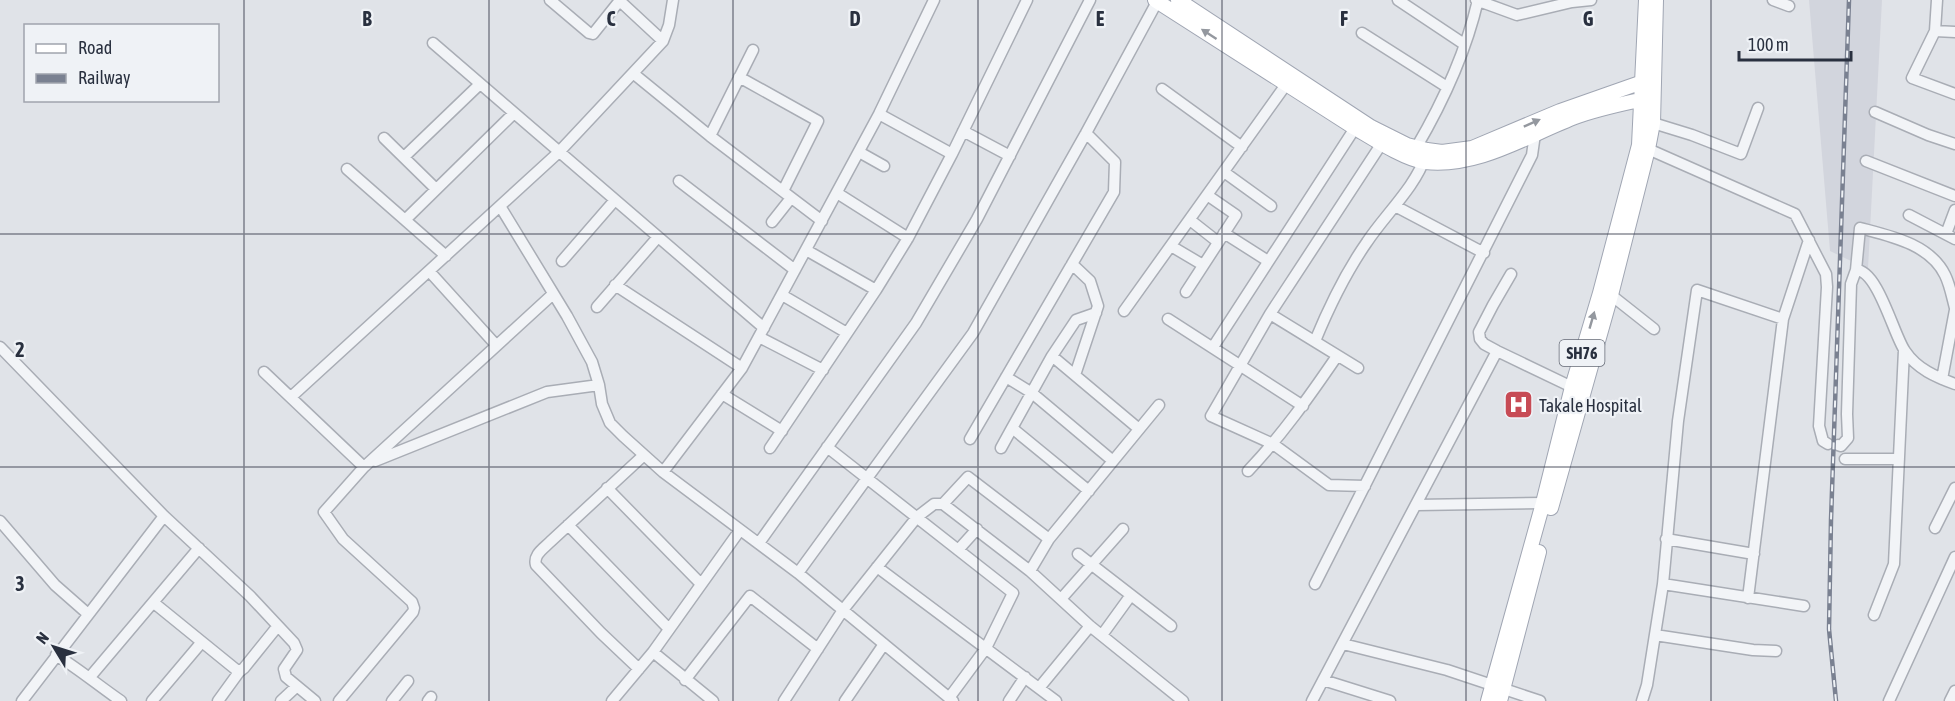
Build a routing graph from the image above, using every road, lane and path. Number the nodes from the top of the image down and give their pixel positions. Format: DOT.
graph roads {
  1 [pos="550,0"];
  2 [pos="933,0"];
  3 [pos="1026,0"];
  4 [pos="1090,0"];
  5 [pos="1157,0"];
  6 [pos="1178,0"];
  7 [pos="1398,0"];
  8 [pos="1477,0"];
  9 [pos="1591,0"];
  10 [pos="1646,0"];
  11 [pos="1656,0"];
  12 [pos="1773,0"];
  13 [pos="1937,0"];
  14 [pos="672,1"];
  15 [pos="1572,1"];
  16 [pos="1193,4"];
  17 [pos="1789,6"];
  18 [pos="1935,31"];
  19 [pos="1955,32"];
  20 [pos="1362,33"];
  21 [pos="663,41"];
  22 [pos="433,43"];
  23 [pos="1464,44"];
  24 [pos="753,50"];
  25 [pos="634,74"];
  26 [pos="739,77"];
  27 [pos="1290,80"];
  28 [pos="1648,80"];
  29 [pos="480,84"];
  30 [pos="1447,87"];
  31 [pos="1162,89"];
  32 [pos="1955,94"];
  33 [pos="1648,98"];
  34 [pos="1758,108"];
  35 [pos="1875,112"];
  36 [pos="514,113"];
  37 [pos="879,114"];
  38 [pos="1653,123"];
  39 [pos="1355,128"];
  40 [pos="963,131"];
  41 [pos="1086,133"];
  42 [pos="1535,134"];
  43 [pos="710,136"];
  44 [pos="384,138"];
  45 [pos="1382,143"];
  46 [pos="1955,144"];
  47 [pos="1242,147"];
  48 [pos="1648,149"];
  49 [pos="559,152"];
  50 [pos="859,152"];
  51 [pos="1422,153"];
  52 [pos="952,154"];
  53 [pos="1010,156"];
  54 [pos="404,157"];
  55 [pos="1866,161"];
  56 [pos="884,166"];
  57 [pos="347,169"];
  58 [pos="1224,172"];
  59 [pos="679,181"];
  60 [pos="436,189"];
  61 [pos="837,193"];
  62 [pos="787,195"];
  63 [pos="1208,195"];
  64 [pos="1955,196"];
  65 [pos="615,200"];
  66 [pos="500,206"];
  67 [pos="1271,206"];
  68 [pos="1395,206"];
  69 [pos="1955,210"];
  70 [pos="1909,215"];
  71 [pos="405,220"];
  72 [pos="1190,220"];
  73 [pos="822,221"];
  74 [pos="772,222"];
  75 [pos="1950,236"];
  76 [pos="658,237"];
  77 [pos="1221,237"];
  78 [pos="908,238"];
  79 [pos="1809,240"];
  80 [pos="1170,246"];
  81 [pos="806,250"];
  82 [pos="1484,253"];
  83 [pos="446,256"];
  84 [pos="562,261"];
  85 [pos="1268,261"];
  86 [pos="1072,264"];
  87 [pos="1203,265"];
  88 [pos="795,270"];
  89 [pos="1856,270"];
  90 [pos="429,271"];
  91 [pos="1511,274"];
  92 [pos="615,285"];
  93 [pos="876,290"];
  94 [pos="1186,291"];
  95 [pos="553,294"];
  96 [pos="782,295"];
  97 [pos="1611,296"];
  98 [pos="597,307"];
  99 [pos="1955,309"];
  100 [pos="1124,311"];
  101 [pos="1096,313"];
  102 [pos="1270,314"];
  103 [pos="1168,319"];
  104 [pos="1784,319"];
  105 [pos="1654,329"];
  106 [pos="1953,331"];
  107 [pos="761,332"];
  108 [pos="848,333"];
  109 [pos="1316,341"];
  110 [pos="496,345"];
  111 [pos="0,347"];
  112 [pos="1213,347"];
  113 [pos="1904,350"];
  114 [pos="1497,351"];
  115 [pos="1052,356"];
  116 [pos="1336,356"];
  117 [pos="1240,364"];
  118 [pos="742,368"];
  119 [pos="1358,369"];
  120 [pos="823,370"];
  121 [pos="264,372"];
  122 [pos="1075,375"];
  123 [pos="1006,376"];
  124 [pos="1942,379"];
  125 [pos="1955,384"];
  126 [pos="599,385"];
  127 [pos="1572,387"];
  128 [pos="1032,393"];
  129 [pos="722,394"];
  130 [pos="291,397"];
  131 [pos="1159,405"];
  132 [pos="1303,406"];
  133 [pos="1012,428"];
  134 [pos="1139,429"];
  135 [pos="782,431"];
  136 [pos="970,439"];
  137 [pos="1273,444"];
  138 [pos="828,447"];
  139 [pos="770,448"];
  140 [pos="1001,448"];
  141 [pos="644,454"];
  142 [pos="1845,459"];
  143 [pos="1899,459"];
  144 [pos="1113,462"];
  145 [pos="364,467"];
  146 [pos="1248,471"];
  147 [pos="663,472"];
  148 [pos="868,477"];
  149 [pos="1365,486"];
  150 [pos="607,488"];
  151 [pos="1955,488"];
  152 [pos="1089,491"];
  153 [pos="1543,503"];
  154 [pos="943,504"];
  155 [pos="1417,505"];
  156 [pos="164,516"];
  157 [pos="917,517"];
  158 [pos="0,520"];
  159 [pos="568,525"];
  160 [pos="1935,528"];
  161 [pos="977,529"];
  162 [pos="740,530"];
  163 [pos="1123,530"];
  164 [pos="1050,539"];
  165 [pos="1666,539"];
  166 [pos="759,543"];
  167 [pos="199,548"];
  168 [pos="958,550"];
  169 [pos="1078,554"];
  170 [pos="1754,554"];
  171 [pos="1955,557"];
  172 [pos="1092,565"];
  173 [pos="877,567"];
  174 [pos="1030,571"];
  175 [pos="798,573"];
  176 [pos="701,584"];
  177 [pos="1315,584"];
  178 [pos="1663,584"];
  179 [pos="1131,595"];
  180 [pos="1748,597"];
  181 [pos="1061,599"];
  182 [pos="154,603"];
  183 [pos="1804,606"];
  184 [pos="843,610"];
  185 [pos="88,614"];
  186 [pos="1874,615"];
  187 [pos="1090,626"];
  188 [pos="1171,626"];
  189 [pos="277,627"];
  190 [pos="669,629"];
  191 [pos="1102,635"];
  192 [pos="1655,635"];
  193 [pos="201,643"];
  194 [pos="884,644"];
  195 [pos="1342,644"];
  196 [pos="986,648"];
  197 [pos="818,649"];
  198 [pos="1776,651"];
  199 [pos="652,652"];
  200 [pos="56,655"];
  201 [pos="639,669"];
  202 [pos="239,672"];
  203 [pos="90,677"];
  204 [pos="1025,677"];
  205 [pos="685,680"];
  206 [pos="1323,680"];
  207 [pos="408,681"];
  208 [pos="296,687"];
  209 [pos="1039,688"];
  210 [pos="1498,691"];
  211 [pos="1955,691"];
  212 [pos="787,697"];
  213 [pos="951,699"];
  214 [pos="22,701"];
  215 [pos="121,701"];
  216 [pos="152,701"];
  217 [pos="218,701"];
  218 [pos="281,701"];
  219 [pos="315,701"];
  220 [pos="339,701"];
  221 [pos="392,701"];
  222 [pos="612,701"];
  223 [pos="713,701"];
  224 [pos="800,701"];
  225 [pos="847,701"];
  226 [pos="1009,701"];
  227 [pos="1056,701"];
  228 [pos="1183,701"];
  229 [pos="1312,701"];
  230 [pos="1390,701"];
  231 [pos="1488,701"];
  232 [pos="1540,701"];
  233 [pos="1642,701"];
  234 [pos="1889,701"];
  235 [pos="1950,701"];
  1 -- 21 [label="street"];
  2 -- 37 [label="street"];
  3 -- 40 [label="street"];
  4 -- 53 [label="street"];
  27 -- 5 [label="main road, one-way"];
  5 -- 41 [label="street"];
  6 -- 16 [label="main road"];
  7 -- 23 [label="street"];
  8 -- 15 [label="street"];
  8 -- 23 [label="street"];
  9 -- 15 [label="street"];
  10 -- 28 [label="main road, SH76"];
  11 -- 28 [label="main road, SH76"];
  12 -- 17 [label="street"];
  13 -- 18 [label="street"];
  14 -- 21 [label="street"];
  16 -- 27 [label="main road"];
  18 -- 19 [label="street"];
  18 -- 32 [label="street"];
  20 -- 30 [label="street"];
  21 -- 25 [label="street"];
  22 -- 29 [label="street"];
  23 -- 30 [label="street"];
  24 -- 26 [label="street"];
  25 -- 43 [label="street"];
  25 -- 49 [label="street"];
  26 -- 43 [label="street"];
  26 -- 62 [label="street"];
  27 -- 39 [label="main road"];
  27 -- 47 [label="street"];
  27 -- 51 [label="main road"];
  28 -- 33 [label="main road, SH76"];
  51 -- 28 [label="main road, one-way"];
  29 -- 36 [label="street"];
  29 -- 54 [label="street"];
  30 -- 51 [label="street"];
  31 -- 47 [label="street"];
  33 -- 38 [label="main road, SH76"];
  33 -- 42 [label="main road"];
  127 -- 33 [label="main road, SH76, one-way"];
  34 -- 38 [label="street"];
  35 -- 46 [label="street"];
  36 -- 49 [label="street"];
  36 -- 60 [label="street"];
  37 -- 50 [label="street"];
  37 -- 52 [label="street"];
  38 -- 48 [label="main road, SH76"];
  39 -- 45 [label="main road"];
  39 -- 85 [label="street"];
  40 -- 52 [label="street"];
  40 -- 53 [label="street"];
  41 -- 86 [label="street"];
  41 -- 148 [label="street"];
  42 -- 51 [label="main road"];
  42 -- 82 [label="street"];
  43 -- 62 [label="street"];
  44 -- 54 [label="street"];
  45 -- 51 [label="main road"];
  45 -- 102 [label="street"];
  47 -- 58 [label="street"];
  48 -- 79 [label="street"];
  48 -- 97 [label="main road, SH76"];
  49 -- 65 [label="street"];
  49 -- 66 [label="street"];
  50 -- 56 [label="street"];
  50 -- 61 [label="street"];
  51 -- 68 [label="street"];
  52 -- 78 [label="street"];
  53 -- 138 [label="street"];
  54 -- 60 [label="street"];
  55 -- 64 [label="street"];
  57 -- 71 [label="street"];
  58 -- 63 [label="street"];
  58 -- 67 [label="street"];
  59 -- 88 [label="street"];
  60 -- 71 [label="street"];
  61 -- 73 [label="street"];
  61 -- 78 [label="street"];
  62 -- 73 [label="street"];
  62 -- 74 [label="street"];
  63 -- 72 [label="street"];
  63 -- 77 [label="street"];
  65 -- 76 [label="street"];
  65 -- 84 [label="street"];
  66 -- 83 [label="street"];
  66 -- 95 [label="street"];
  68 -- 82 [label="street"];
  68 -- 109 [label="street"];
  69 -- 75 [label="street"];
  70 -- 75 [label="street"];
  71 -- 83 [label="street"];
  72 -- 77 [label="street"];
  72 -- 80 [label="street"];
  73 -- 81 [label="street"];
  76 -- 92 [label="street"];
  76 -- 107 [label="street"];
  77 -- 85 [label="street"];
  77 -- 87 [label="street"];
  78 -- 93 [label="street"];
  79 -- 89 [label="street"];
  79 -- 104 [label="street"];
  80 -- 87 [label="street"];
  80 -- 100 [label="street"];
  81 -- 88 [label="street"];
  81 -- 93 [label="street"];
  82 -- 149 [label="street"];
  83 -- 90 [label="street"];
  85 -- 112 [label="street"];
  86 -- 101 [label="street"];
  86 -- 123 [label="street"];
  87 -- 94 [label="street"];
  88 -- 96 [label="street"];
  89 -- 99 [label="street"];
  89 -- 113 [label="street"];
  90 -- 110 [label="street"];
  90 -- 130 [label="street"];
  91 -- 114 [label="street"];
  92 -- 98 [label="street"];
  92 -- 118 [label="street"];
  93 -- 108 [label="street"];
  95 -- 110 [label="street"];
  95 -- 126 [label="street"];
  96 -- 107 [label="street"];
  96 -- 108 [label="street"];
  97 -- 105 [label="street"];
  97 -- 210 [label="main road, SH76"];
  99 -- 106 [label="street"];
  101 -- 115 [label="street"];
  101 -- 122 [label="street"];
  102 -- 109 [label="street"];
  102 -- 117 [label="street"];
  103 -- 112 [label="street"];
  104 -- 165 [label="street"];
  104 -- 170 [label="street"];
  106 -- 124 [label="street"];
  107 -- 118 [label="street"];
  107 -- 120 [label="street"];
  108 -- 120 [label="street"];
  109 -- 116 [label="street"];
  110 -- 145 [label="street"];
  111 -- 156 [label="street"];
  112 -- 117 [label="street"];
  113 -- 124 [label="street"];
  113 -- 143 [label="street"];
  114 -- 127 [label="street"];
  114 -- 155 [label="street"];
  115 -- 122 [label="street"];
  115 -- 128 [label="street"];
  116 -- 119 [label="street"];
  116 -- 132 [label="street"];
  117 -- 132 [label="street"];
  117 -- 137 [label="street"];
  118 -- 129 [label="street"];
  120 -- 135 [label="street"];
  121 -- 130 [label="street"];
  122 -- 134 [label="street"];
  123 -- 128 [label="street"];
  123 -- 136 [label="street"];
  124 -- 125 [label="street"];
  126 -- 141 [label="street"];
  126 -- 145 [label="street"];
  127 -- 153 [label="main road, SH76"];
  128 -- 133 [label="street"];
  128 -- 144 [label="street"];
  129 -- 135 [label="street"];
  129 -- 147 [label="street"];
  130 -- 145 [label="street"];
  131 -- 134 [label="street"];
  132 -- 137 [label="street"];
  133 -- 140 [label="street"];
  133 -- 152 [label="street"];
  134 -- 144 [label="street"];
  135 -- 139 [label="street"];
  137 -- 146 [label="street"];
  137 -- 149 [label="street"];
  138 -- 148 [label="street"];
  138 -- 166 [label="street"];
  141 -- 147 [label="street"];
  141 -- 150 [label="street"];
  142 -- 143 [label="street"];
  143 -- 186 [label="street"];
  144 -- 152 [label="street"];
  145 -- 220 [label="street"];
  147 -- 162 [label="street"];
  148 -- 157 [label="street"];
  148 -- 175 [label="street"];
  149 -- 177 [label="street"];
  150 -- 159 [label="street"];
  150 -- 176 [label="street"];
  151 -- 160 [label="street"];
  152 -- 164 [label="street"];
  153 -- 155 [label="street"];
  153 -- 210 [label="main road, SH76"];
  154 -- 157 [label="street"];
  154 -- 161 [label="street"];
  154 -- 164 [label="street"];
  155 -- 195 [label="street"];
  156 -- 167 [label="street"];
  156 -- 185 [label="street"];
  157 -- 168 [label="street"];
  157 -- 173 [label="street"];
  158 -- 185 [label="street"];
  159 -- 190 [label="street"];
  159 -- 201 [label="street"];
  161 -- 168 [label="street"];
  161 -- 174 [label="street"];
  162 -- 166 [label="street"];
  162 -- 176 [label="street"];
  163 -- 172 [label="street"];
  164 -- 174 [label="street"];
  165 -- 170 [label="street"];
  165 -- 178 [label="street"];
  166 -- 175 [label="street"];
  167 -- 182 [label="street"];
  167 -- 189 [label="street"];
  168 -- 196 [label="street"];
  169 -- 172 [label="street"];
  170 -- 180 [label="street"];
  171 -- 234 [label="street"];
  172 -- 179 [label="street"];
  172 -- 181 [label="street"];
  173 -- 184 [label="street"];
  173 -- 196 [label="street"];
  174 -- 181 [label="street"];
  175 -- 184 [label="street"];
  176 -- 190 [label="street"];
  178 -- 180 [label="street"];
  178 -- 192 [label="street"];
  179 -- 188 [label="street"];
  179 -- 191 [label="street"];
  180 -- 183 [label="street"];
  181 -- 187 [label="street"];
  182 -- 193 [label="street"];
  182 -- 203 [label="street"];
  184 -- 194 [label="street"];
  184 -- 197 [label="street"];
  185 -- 200 [label="street"];
  187 -- 191 [label="street"];
  187 -- 209 [label="street"];
  189 -- 202 [label="street"];
  189 -- 208 [label="street"];
  190 -- 199 [label="street"];
  191 -- 228 [label="street"];
  192 -- 198 [label="street"];
  192 -- 233 [label="street"];
  193 -- 202 [label="street"];
  193 -- 216 [label="street"];
  194 -- 213 [label="street"];
  194 -- 225 [label="street"];
  195 -- 206 [label="street"];
  195 -- 210 [label="street"];
  196 -- 204 [label="street"];
  196 -- 213 [label="street"];
  197 -- 205 [label="street"];
  197 -- 212 [label="street"];
  199 -- 201 [label="street"];
  199 -- 205 [label="street"];
  200 -- 203 [label="street"];
  200 -- 214 [label="street"];
  201 -- 222 [label="street"];
  202 -- 217 [label="street"];
  203 -- 215 [label="street"];
  204 -- 209 [label="street"];
  204 -- 226 [label="street"];
  205 -- 223 [label="street"];
  206 -- 229 [label="street"];
  206 -- 230 [label="street"];
  207 -- 221 [label="street"];
  208 -- 218 [label="street"];
  208 -- 219 [label="street"];
  209 -- 227 [label="street"];
  210 -- 231 [label="main road, SH76"];
  210 -- 232 [label="street"];
  211 -- 235 [label="street"];
  212 -- 224 [label="street"];
}
